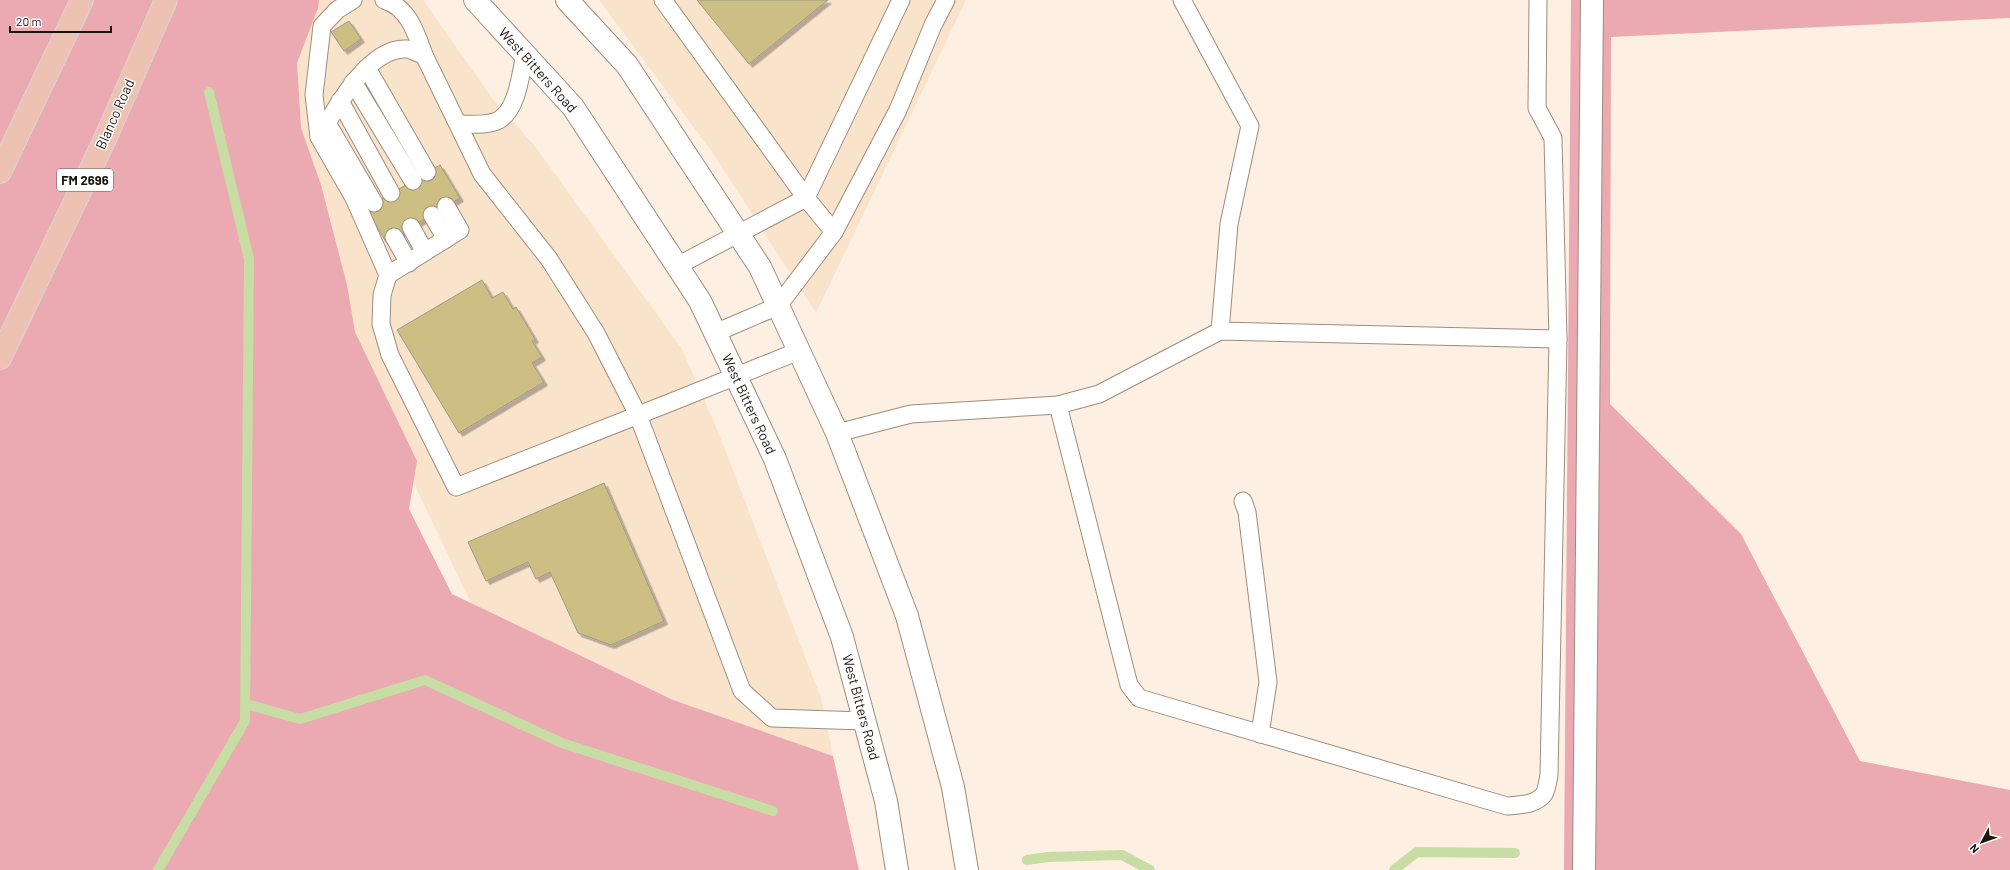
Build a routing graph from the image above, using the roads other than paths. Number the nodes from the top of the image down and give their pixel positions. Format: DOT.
graph roads {
  1 [pos="82,0"];
  2 [pos="166,0"];
  3 [pos="354,0"];
  4 [pos="384,0"];
  5 [pos="475,0"];
  6 [pos="567,0"];
  7 [pos="664,0"];
  8 [pos="901,0"];
  9 [pos="946,0"];
  10 [pos="1182,0"];
  11 [pos="1538,0"];
  12 [pos="1592,0"];
  13 [pos="424,55"];
  14 [pos="525,55"];
  15 [pos="367,68"];
  16 [pos="353,82"];
  17 [pos="340,101"];
  18 [pos="459,124"];
  19 [pos="323,130"];
  20 [pos="0,172"];
  21 [pos="427,172"];
  22 [pos="412,181"];
  23 [pos="391,193"];
  24 [pos="806,198"];
  25 [pos="374,203"];
  26 [pos="446,206"];
  27 [pos="432,214"];
  28 [pos="411,227"];
  29 [pos="834,232"];
  30 [pos="738,234"];
  31 [pos="394,237"];
  32 [pos="446,239"];
  33 [pos="425,252"];
  34 [pos="409,263"];
  35 [pos="677,266"];
  36 [pos="388,275"];
  37 [pos="778,306"];
  38 [pos="1220,331"];
  39 [pos="715,333"];
  40 [pos="1558,339"];
  41 [pos="799,351"];
  42 [pos="0,358"];
  43 [pos="736,377"];
  44 [pos="1058,404"];
  45 [pos="638,415"];
  46 [pos="837,433"];
  47 [pos="1243,501"];
  48 [pos="864,721"];
  49 [pos="1260,734"];
  50 [pos="897,870"];
  51 [pos="967,870"];
  52 [pos="1584,870"];
  1 -- 20 [label="main road"];
  2 -- 42 [label="main road, Blanco Road / FM 2696"];
  3 -- 19 [label="lane"];
  4 -- 13 [label="lane"];
  5 -- 14 [label="main road, West Bitters Road"];
  6 -- 30 [label="main road"];
  7 -- 24 [label="lane"];
  8 -- 24 [label="lane"];
  9 -- 29 [label="lane"];
  10 -- 38 [label="lane"];
  11 -- 40 [label="lane"];
  12 -- 52 [label="main road"];
  13 -- 15 [label="lane"];
  13 -- 18 [label="lane"];
  14 -- 18 [label="lane"];
  14 -- 35 [label="main road, West Bitters Road"];
  15 -- 16 [label="lane"];
  15 -- 21 [label="lane"];
  16 -- 17 [label="lane"];
  16 -- 22 [label="lane"];
  17 -- 19 [label="lane"];
  17 -- 23 [label="lane"];
  18 -- 45 [label="lane"];
  19 -- 25 [label="lane"];
  19 -- 36 [label="lane"];
  24 -- 29 [label="lane"];
  24 -- 30 [label="lane"];
  26 -- 32 [label="lane"];
  27 -- 32 [label="lane"];
  28 -- 33 [label="lane"];
  29 -- 37 [label="lane"];
  30 -- 35 [label="lane"];
  30 -- 37 [label="main road"];
  31 -- 34 [label="lane"];
  32 -- 33 [label="lane"];
  33 -- 34 [label="lane"];
  34 -- 36 [label="lane"];
  35 -- 39 [label="main road, West Bitters Road"];
  36 -- 45 [label="lane"];
  37 -- 39 [label="lane"];
  37 -- 41 [label="main road"];
  38 -- 40 [label="lane"];
  38 -- 44 [label="lane"];
  39 -- 43 [label="main road, West Bitters Road"];
  40 -- 49 [label="lane"];
  41 -- 43 [label="lane"];
  41 -- 46 [label="main road"];
  43 -- 45 [label="lane"];
  43 -- 48 [label="main road, West Bitters Road"];
  44 -- 46 [label="lane"];
  44 -- 49 [label="lane"];
  45 -- 48 [label="lane"];
  46 -- 51 [label="main road"];
  47 -- 49 [label="lane"];
  48 -- 50 [label="main road, West Bitters Road"];
}
